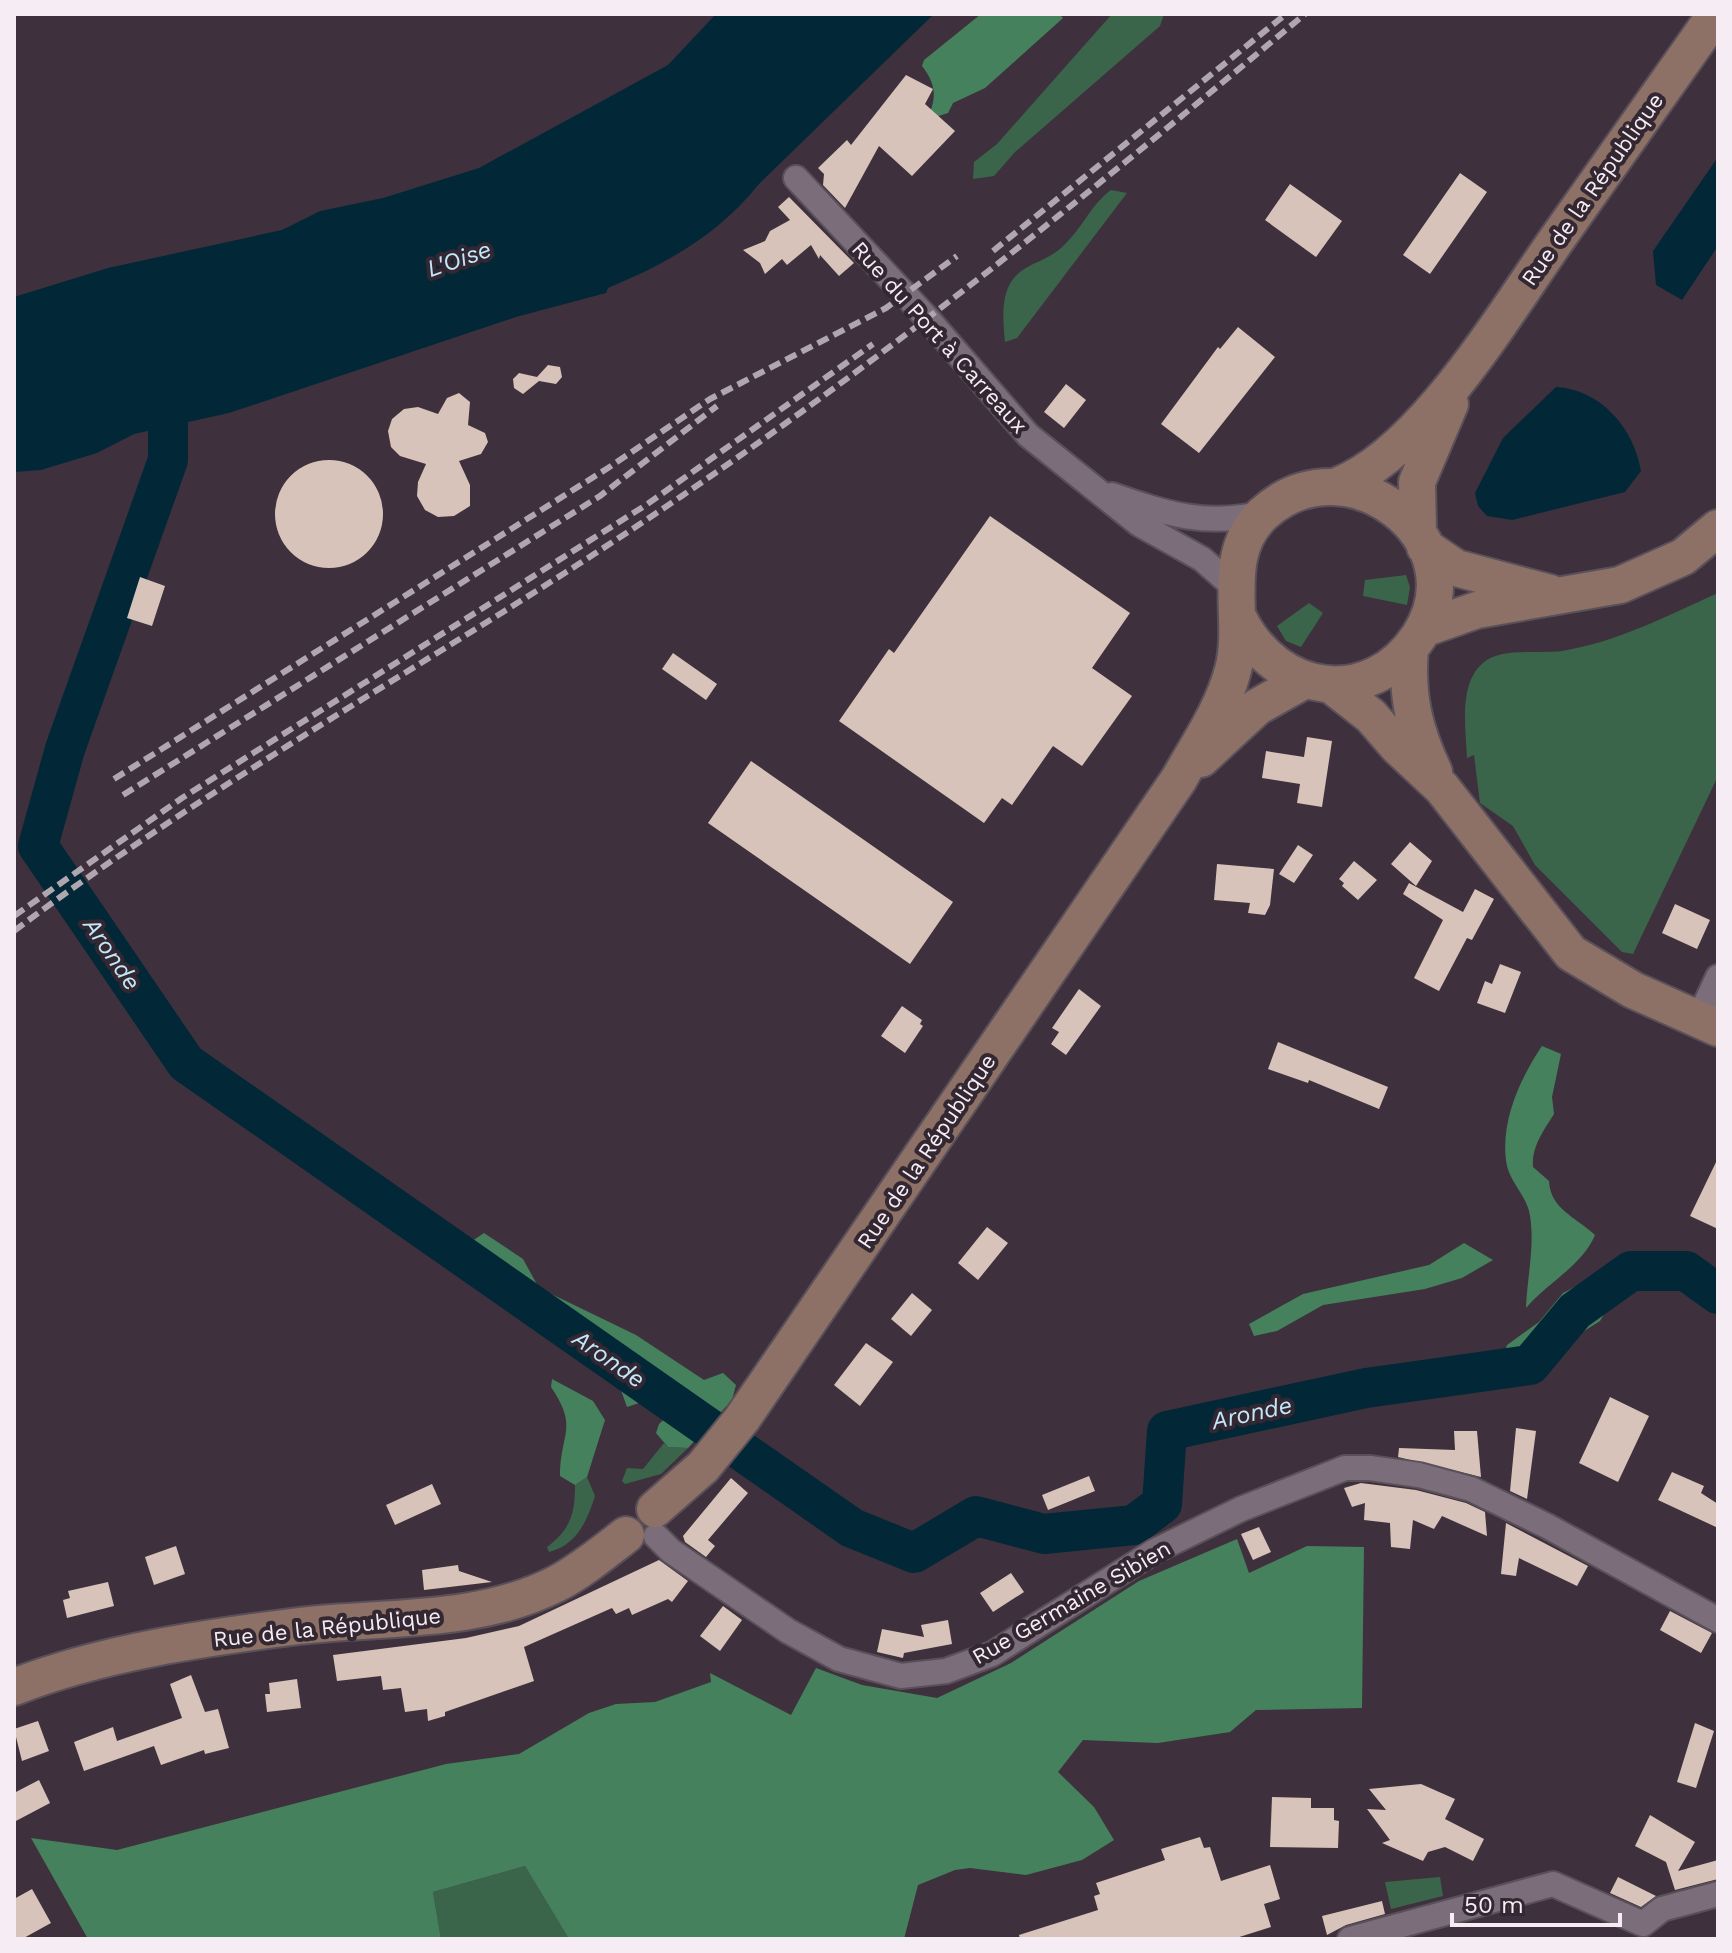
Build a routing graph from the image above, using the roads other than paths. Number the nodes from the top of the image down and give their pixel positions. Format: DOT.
graph roads {
  1 [pos="1716,14"];
  2 [pos="796,178"];
  3 [pos="1469,363"];
  4 [pos="1337,486"];
  5 [pos="1091,487"];
  6 [pos="1264,513"];
  7 [pos="1718,528"];
  8 [pos="1422,540"];
  9 [pos="1564,594"];
  10 [pos="1237,603"];
  11 [pos="1417,639"];
  12 [pos="1318,682"];
  13 [pos="1179,779"];
  14 [pos="1442,788"];
  15 [pos="1718,977"];
  16 [pos="1708,1024"];
  17 [pos="646,1527"];
  18 [pos="1718,1620"];
  19 [pos="14,1687"];
  20 [pos="1524,1872"];
  21 [pos="1553,1884"];
  22 [pos="1718,1894"];
  23 [pos="1646,1932"];
  24 [pos="1350,1939"];
  1 -- 3 [label="main road, Rue de la République"];
  2 -- 5 [label="street, Rue du Port à Carreaux"];
  3 -- 4 [label="main road, Rue de la République"];
  3 -- 8 [label="main road, Rue de la République"];
  4 -- 6 [label="main road"];
  4 -- 8 [label="main road"];
  5 -- 6 [label="street, Rue du Port à Carreaux"];
  5 -- 10 [label="street, Rue du Port à Carreaux"];
  6 -- 10 [label="main road"];
  7 -- 9 [label="main road"];
  8 -- 9 [label="main road"];
  8 -- 11 [label="main road"];
  9 -- 11 [label="main road"];
  10 -- 12 [label="main road"];
  10 -- 13 [label="main road, Rue de la République"];
  11 -- 12 [label="main road"];
  11 -- 14 [label="main road"];
  12 -- 13 [label="main road, Rue de la République"];
  12 -- 14 [label="main road"];
  13 -- 17 [label="main road, Rue de la République"];
  14 -- 16 [label="main road"];
  15 -- 16 [label="street"];
  17 -- 18 [label="street, Rue Germaine Sibien"];
  17 -- 19 [label="main road, Rue de la République"];
  20 -- 21 [label="street"];
  21 -- 23 [label="street"];
  21 -- 24 [label="street"];
  22 -- 23 [label="street"];
}
